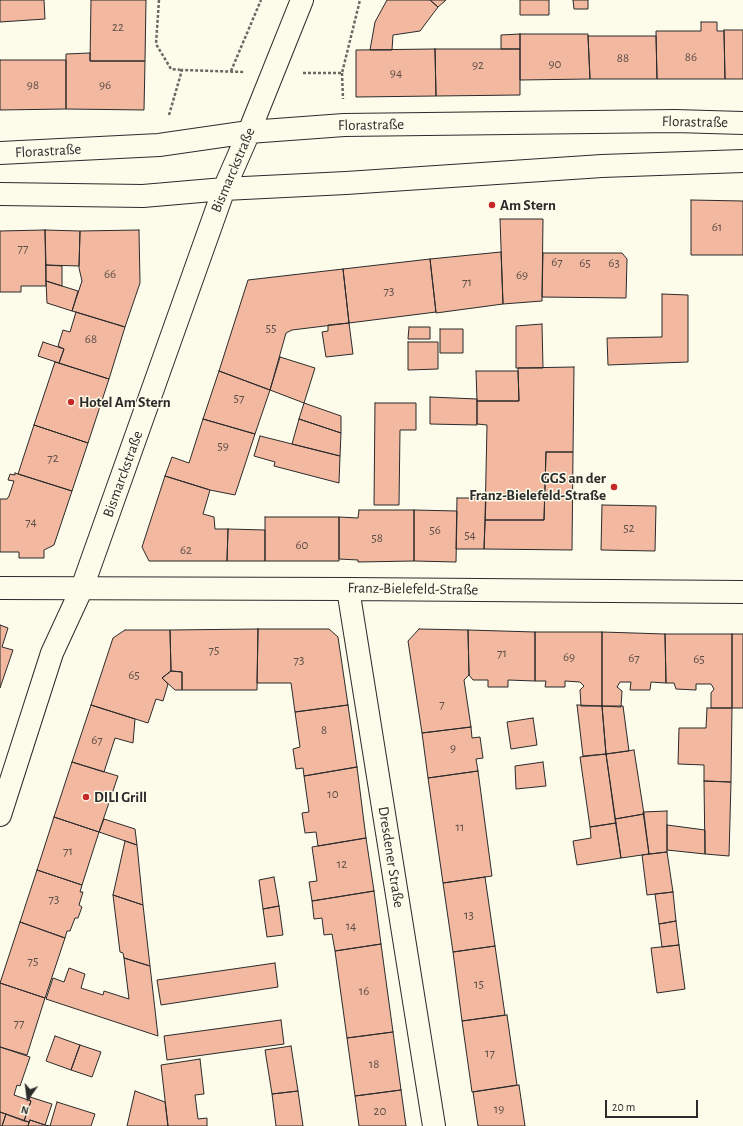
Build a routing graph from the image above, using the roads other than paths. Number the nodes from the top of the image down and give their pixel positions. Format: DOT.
graph roads {
  1 [pos="302,0"];
  2 [pos="743,123"];
  3 [pos="249,132"];
  4 [pos="0,153"];
  5 [pos="743,161"];
  6 [pos="224,189"];
  7 [pos="0,194"];
  8 [pos="0,588"];
  9 [pos="82,588"];
  10 [pos="348,589"];
  11 [pos="743,592"];
  12 [pos="0,815"];
  13 [pos="434,1126"];
  1 -- 3 [label="main road, Bismarckstraße"];
  2 -- 3 [label="main road, Florastraße"];
  3 -- 4 [label="main road, Florastraße"];
  3 -- 6 [label="main road, Bismarckstraße"];
  5 -- 6 [label="main road"];
  6 -- 7 [label="main road"];
  6 -- 9 [label="main road, Bismarckstraße"];
  8 -- 9 [label="main road, Franz-Bielefeld-Straße"];
  9 -- 10 [label="main road, Franz-Bielefeld-Straße"];
  9 -- 12 [label="main road, Bismarckstraße"];
  10 -- 11 [label="main road, Franz-Bielefeld-Straße"];
  10 -- 13 [label="main road, Dresdener Straße"];
}
